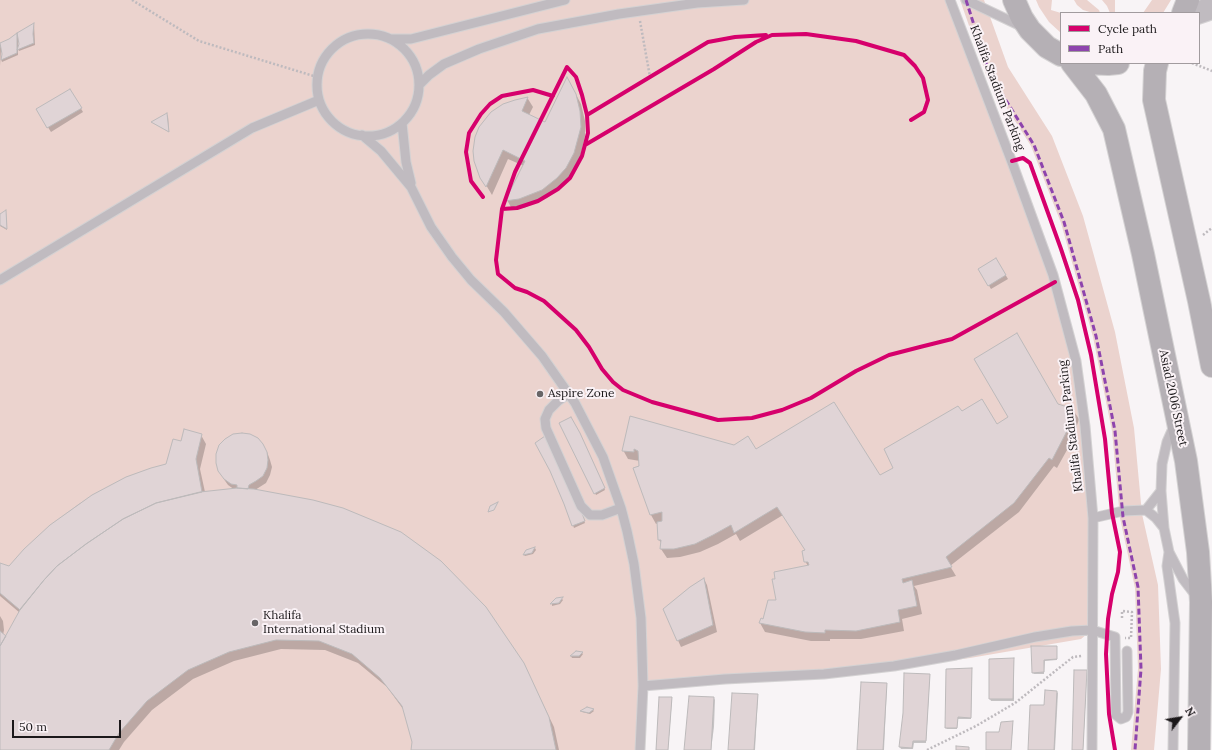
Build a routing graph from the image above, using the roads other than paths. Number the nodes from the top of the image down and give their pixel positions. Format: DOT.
graph roads {
  1 [pos="564,0"];
  2 [pos="744,0"];
  3 [pos="950,0"];
  4 [pos="966,0"];
  5 [pos="1014,0"];
  6 [pos="1188,0"];
  7 [pos="547,2"];
  8 [pos="1212,8"];
  9 [pos="1183,12"];
  10 [pos="1200,12"];
  11 [pos="1030,30"];
  12 [pos="391,39"];
  13 [pos="1060,54"];
  14 [pos="1073,64"];
  15 [pos="1157,64"];
  16 [pos="419,85"];
  17 [pos="319,100"];
  18 [pos="402,123"];
  19 [pos="362,135"];
  20 [pos="411,187"];
  21 [pos="0,280"];
  22 [pos="1212,366"];
  23 [pos="568,394"];
  24 [pos="1177,420"];
  25 [pos="1161,491"];
  26 [pos="621,508"];
  27 [pos="1146,510"];
  28 [pos="1093,518"];
  29 [pos="1164,528"];
  30 [pos="1169,552"];
  31 [pos="1201,602"];
  32 [pos="1092,630"];
  33 [pos="1127,651"];
  34 [pos="643,686"];
  35 [pos="640,750"];
  36 [pos="1092,750"];
  37 [pos="1172,750"];
  38 [pos="1199,750"];
  1 -- 7 [label="lane"];
  2 -- 16 [label="lane"];
  3 -- 28 [label="lane, Khalifa Stadium Parking"];
  4 -- 11 [label="lane"];
  5 -- 11 [label="main road"];
  6 -- 9 [label="main road"];
  7 -- 12 [label="lane"];
  8 -- 10 [label="street"];
  11 -- 13 [label="main road"];
  12 -- 16 [label="lane"];
  12 -- 17 [label="lane"];
  14 -- 24 [label="main road, Asiad 2006 Street"];
  15 -- 22 [label="main road"];
  16 -- 18 [label="lane"];
  17 -- 19 [label="lane"];
  17 -- 21 [label="lane"];
  18 -- 19 [label="lane"];
  18 -- 20 [label="lane"];
  19 -- 20 [label="lane"];
  20 -- 23 [label="lane"];
  23 -- 26 [label="lane"];
  23 -- 26 [label="lane"];
  24 -- 25 [label="lane"];
  24 -- 31 [label="main road, Asiad 2006 Street"];
  25 -- 27 [label="lane"];
  25 -- 29 [label="lane"];
  26 -- 34 [label="lane"];
  27 -- 28 [label="lane"];
  27 -- 29 [label="lane"];
  28 -- 32 [label="lane, Khalifa Stadium Parking"];
  29 -- 30 [label="lane"];
  30 -- 31 [label="lane"];
  30 -- 37 [label="lane"];
  31 -- 38 [label="main road, Asiad 2006 Street"];
  32 -- 33 [label="lane"];
  32 -- 34 [label="lane"];
  32 -- 36 [label="lane, Khalifa Stadium Parking"];
  34 -- 35 [label="lane"];
}
